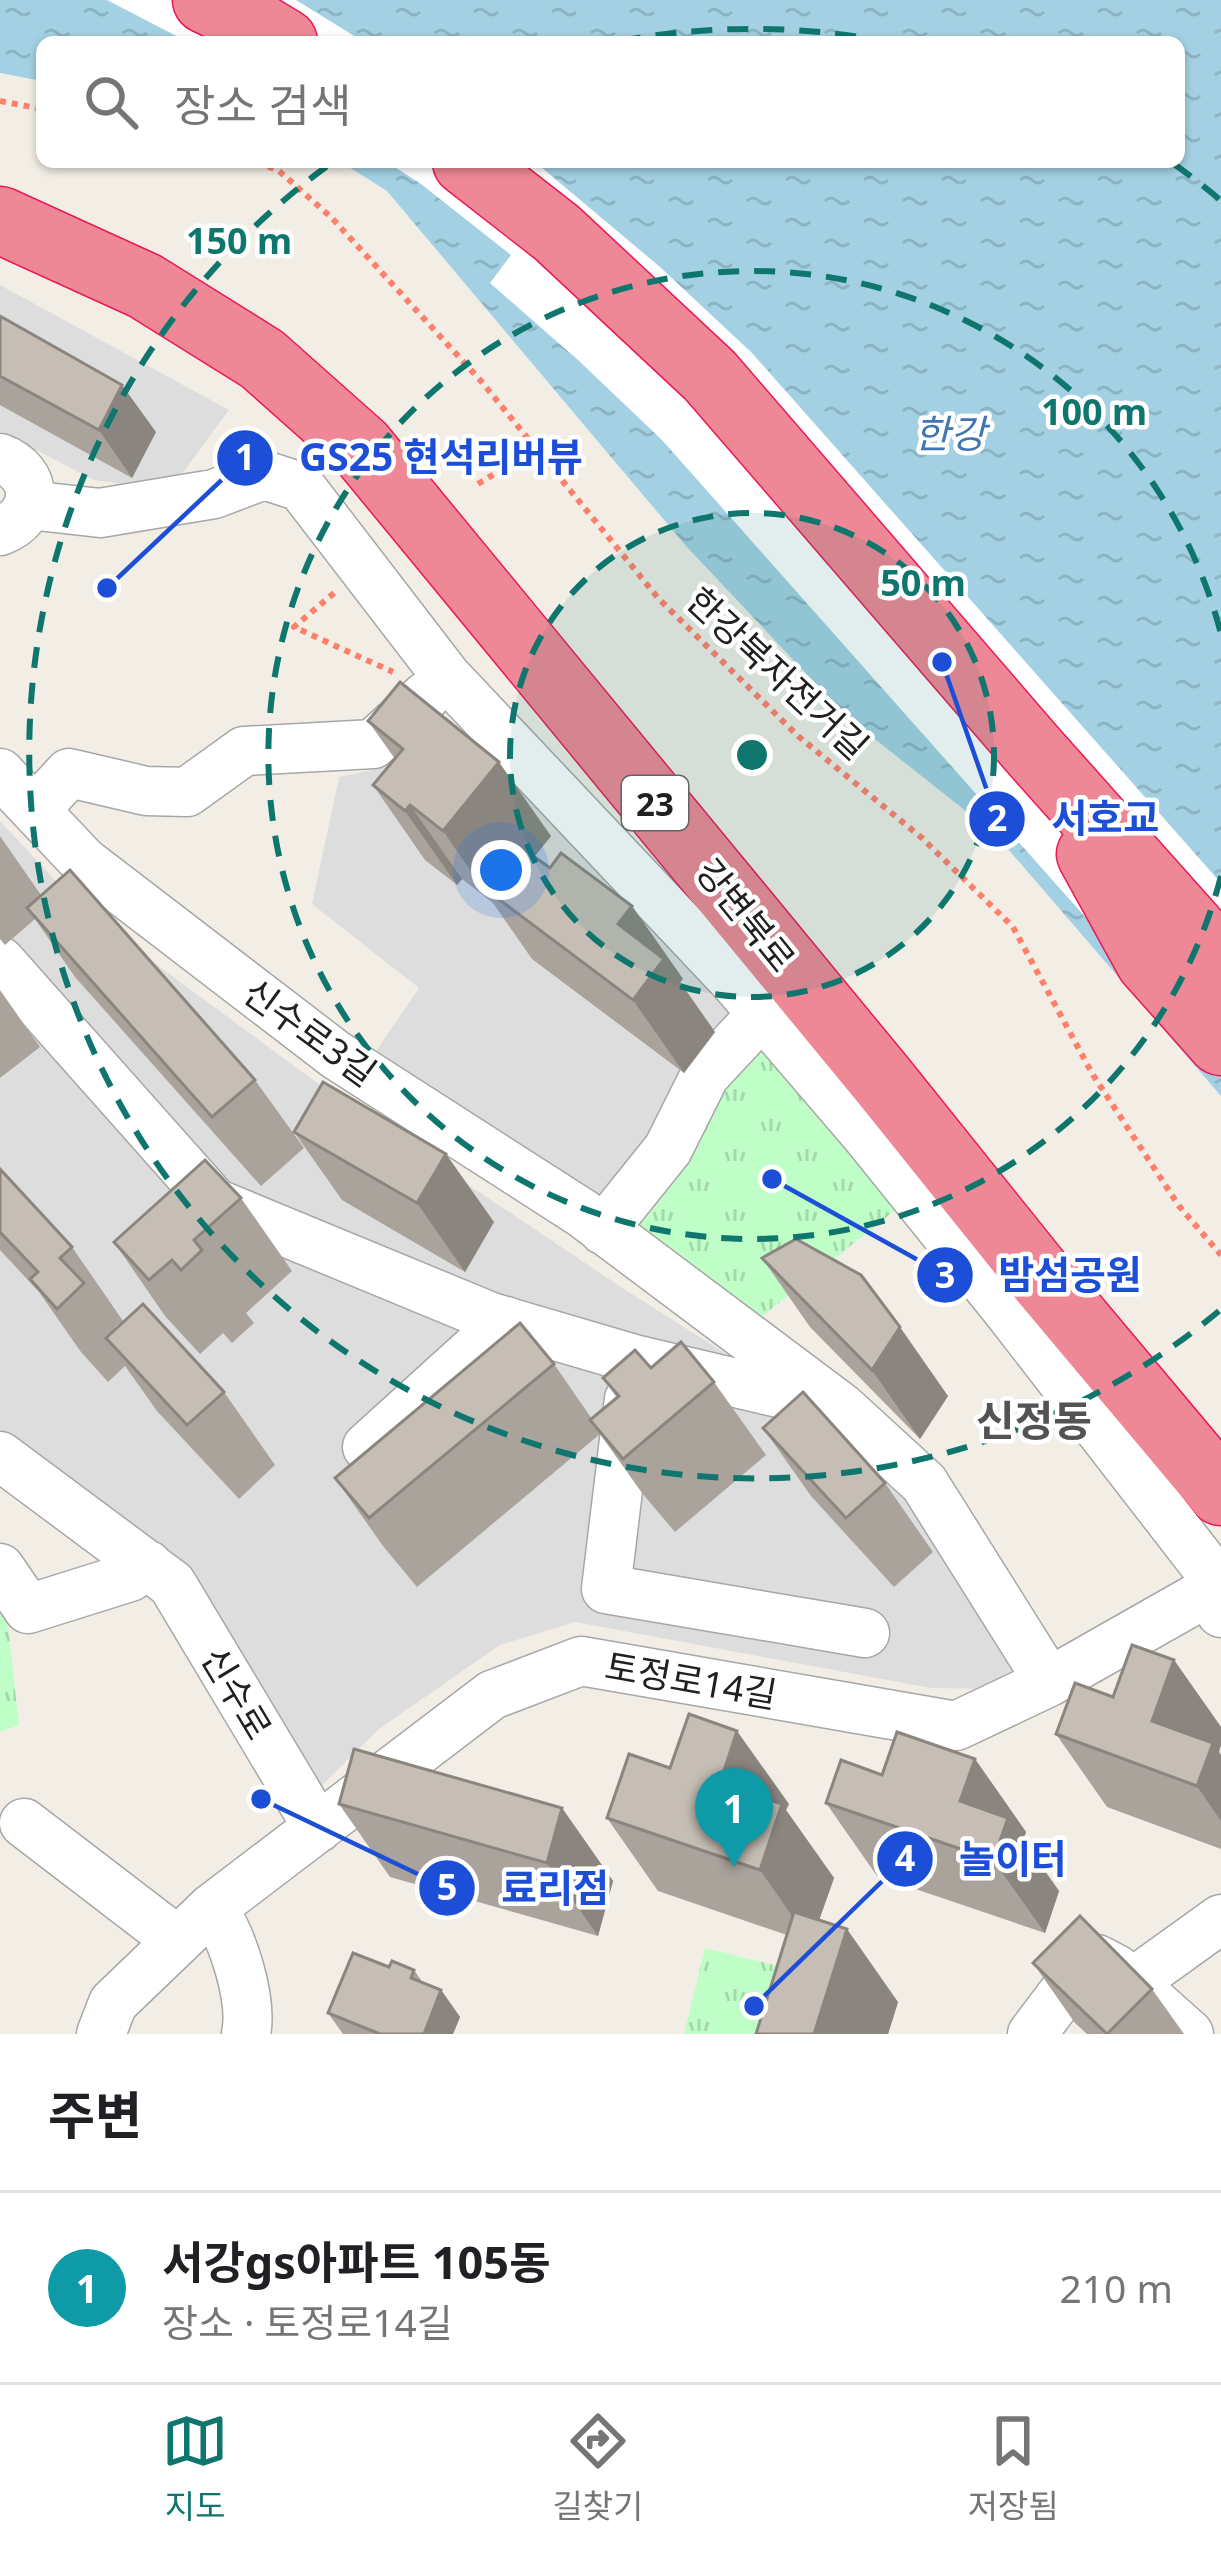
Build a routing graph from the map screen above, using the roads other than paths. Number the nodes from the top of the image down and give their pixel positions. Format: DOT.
graph roads {
  1 [pos="206,0"];
  2 [pos="274,36"];
  3 [pos="474,168"];
  4 [pos="0,220"];
  5 [pos="0,458"];
  6 [pos="14,518"];
  7 [pos="424,674"];
  8 [pos="1032,749"];
  9 [pos="0,773"];
  10 [pos="34,810"];
  11 [pos="0,961"];
  12 [pos="1221,961"];
  13 [pos="762,1014"];
  14 [pos="1221,1042"];
  15 [pos="603,1229"];
  16 [pos="506,1321"];
  17 [pos="634,1358"];
  18 [pos="842,1408"];
  19 [pos="367,1447"];
  20 [pos="0,1456"];
  21 [pos="1221,1492"];
  22 [pos="148,1565"];
  23 [pos="0,1568"];
  24 [pos="1216,1602"];
  25 [pos="865,1633"];
  26 [pos="1049,1682"];
  27 [pos="24,1823"];
  28 [pos="318,1828"];
  29 [pos="212,1908"];
  30 [pos="1221,1919"];
  31 [pos="178,1941"];
  32 [pos="1132,1983"];
  33 [pos="101,2034"];
  34 [pos="246,2034"];
  35 [pos="1032,2034"];
  36 [pos="1190,2034"];
  1 -- 2 [label="highway"];
  3 -- 8 [label="highway"];
  4 -- 21 [label="highway, 강변북로 / 23"];
  5 -- 6 [label="street"];
  6 -- 7 [label="street"];
  7 -- 10 [label="street"];
  7 -- 13 [label="street"];
  8 -- 12 [label="highway"];
  8 -- 14 [label="highway"];
  9 -- 10 [label="street, 신수로3길"];
  10 -- 15 [label="street, 신수로3길"];
  11 -- 16 [label="street"];
  13 -- 15 [label="street"];
  13 -- 24 [label="street"];
  15 -- 18 [label="street, 신수로3길"];
  16 -- 17 [label="street"];
  16 -- 19 [label="street"];
  17 -- 18 [label="street"];
  17 -- 25 [label="street"];
  18 -- 26 [label="street, 신수로3길"];
  20 -- 22 [label="street, 신수로"];
  22 -- 23 [label="street"];
  22 -- 28 [label="street, 신수로"];
  24 -- 26 [label="street, 토정로14길"];
  26 -- 28 [label="street, 토정로14길"];
  27 -- 31 [label="street"];
  28 -- 29 [label="street, 토정로14길"];
  29 -- 31 [label="street, 토정로14길"];
  29 -- 34 [label="street"];
  30 -- 32 [label="street"];
  31 -- 33 [label="street, 토정로14길"];
  32 -- 35 [label="street"];
  32 -- 36 [label="street"];
}
